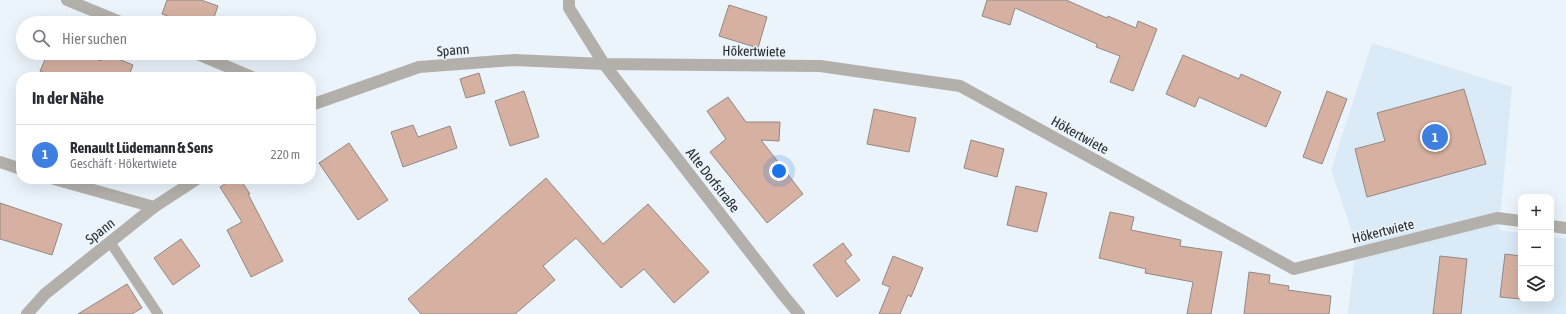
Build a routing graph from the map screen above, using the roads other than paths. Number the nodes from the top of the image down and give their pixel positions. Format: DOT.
graph roads {
  1 [pos="67,0"];
  2 [pos="569,0"];
  3 [pos="106,16"];
  4 [pos="212,60"];
  5 [pos="604,64"];
  6 [pos="240,72"];
  7 [pos="316,103"];
  8 [pos="0,162"];
  9 [pos="16,167"];
  10 [pos="72,184"];
  11 [pos="189,184"];
  12 [pos="154,207"];
  13 [pos="1518,221"];
  14 [pos="1554,226"];
  15 [pos="1566,228"];
  16 [pos="110,242"];
  17 [pos="27,314"];
  18 [pos="158,314"];
  19 [pos="799,314"];
  1 -- 3 [label="street"];
  2 -- 5 [label="street, Alte Dorfstraße"];
  4 -- 6 [label="street"];
  5 -- 7 [label="street, Spann"];
  5 -- 13 [label="street, Hökertwiete"];
  5 -- 19 [label="street, Alte Dorfstraße"];
  8 -- 9 [label="street"];
  10 -- 12 [label="street"];
  11 -- 12 [label="street, Spann"];
  12 -- 16 [label="street, Spann"];
  14 -- 15 [label="street"];
  16 -- 17 [label="street, Spann"];
  16 -- 18 [label="lane"];
}
